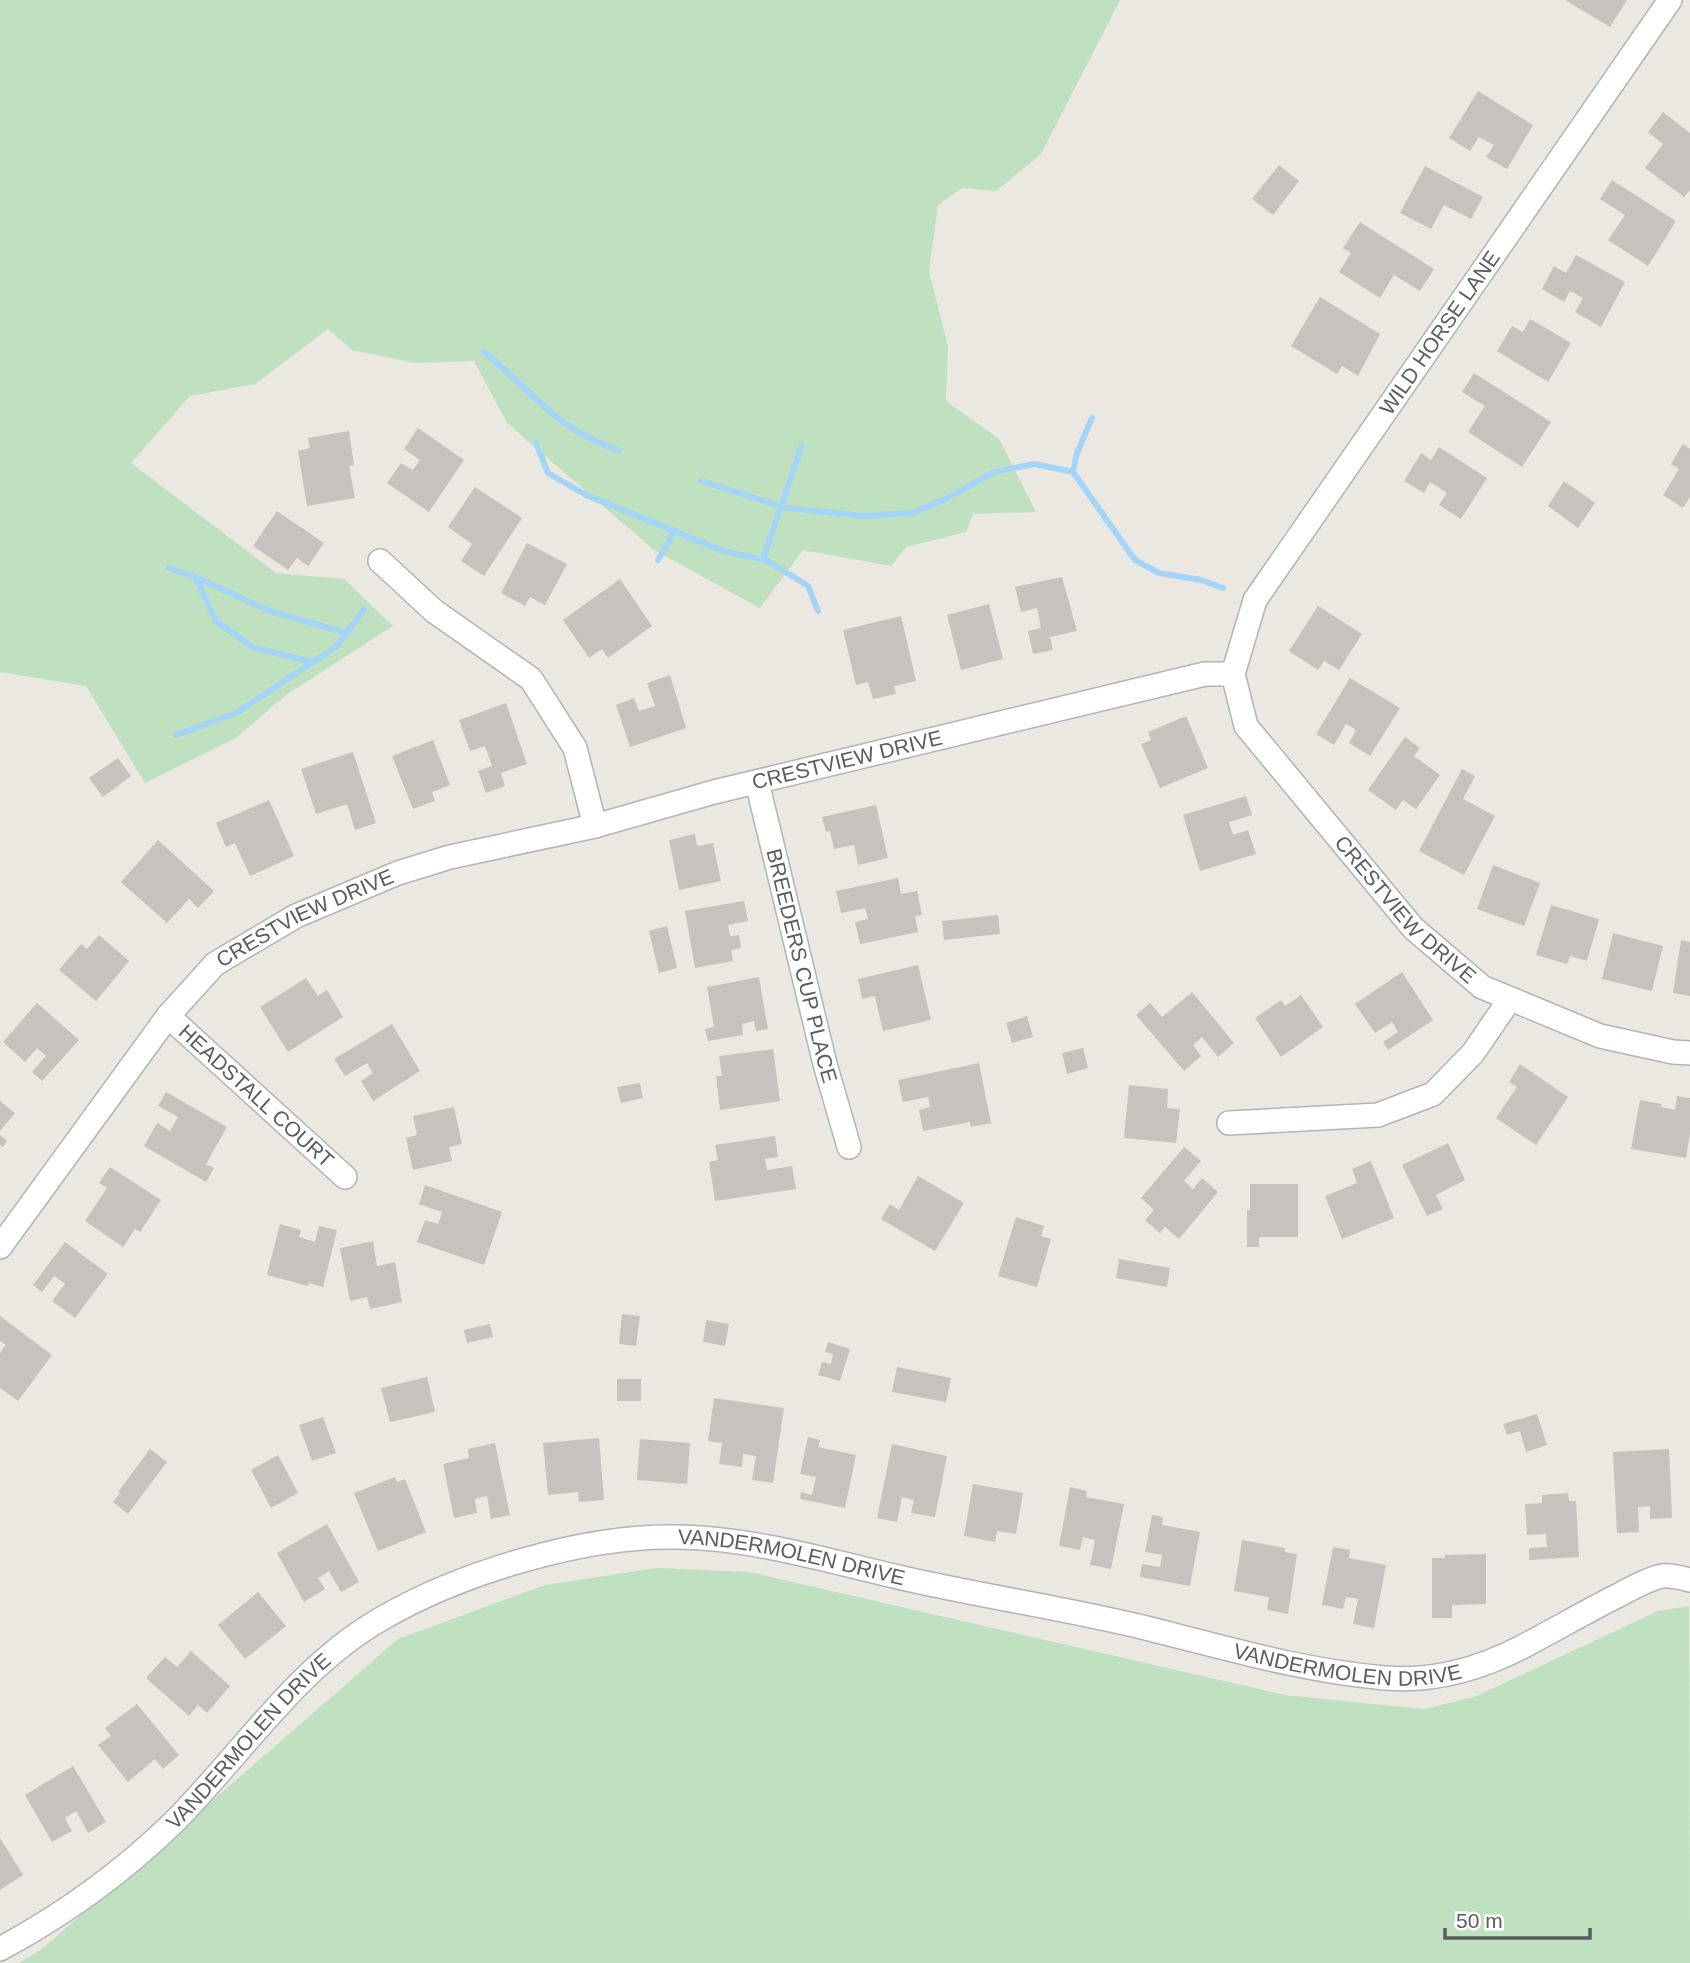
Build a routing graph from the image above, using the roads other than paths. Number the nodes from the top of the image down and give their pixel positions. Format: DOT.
graph roads {
  1 [pos="1670,0"];
  2 [pos="380,561"];
  3 [pos="1233,674"];
  4 [pos="757,782"];
  5 [pos="595,826"];
  6 [pos="1510,999"];
  7 [pos="168,1016"];
  8 [pos="1690,1053"];
  9 [pos="1229,1123"];
  10 [pos="849,1147"];
  11 [pos="345,1177"];
  12 [pos="0,1247"];
  13 [pos="1690,1580"];
  14 [pos="0,1949"];
  1 -- 3 [label="street, WILD HORSE LANE"];
  2 -- 5 [label="street"];
  3 -- 4 [label="street, CRESTVIEW DRIVE"];
  3 -- 6 [label="street, CRESTVIEW DRIVE"];
  4 -- 5 [label="street, CRESTVIEW DRIVE"];
  4 -- 10 [label="street, BREEDERS CUP PLACE"];
  5 -- 7 [label="street, CRESTVIEW DRIVE"];
  6 -- 8 [label="street, CRESTVIEW DRIVE"];
  6 -- 9 [label="street"];
  7 -- 11 [label="street, HEADSTALL COURT"];
  7 -- 12 [label="street, CRESTVIEW DRIVE"];
  13 -- 14 [label="street, VANDERMOLEN DRIVE"];
}
